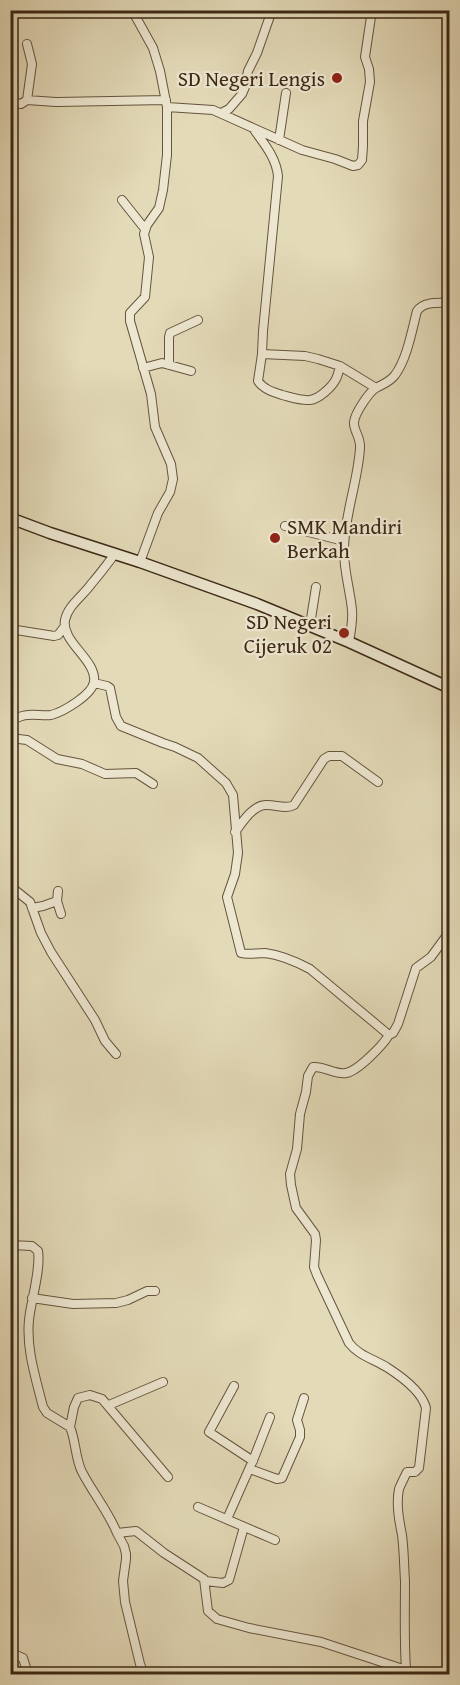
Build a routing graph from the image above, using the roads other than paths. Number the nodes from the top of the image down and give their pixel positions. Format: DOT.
graph roads {
  1 [pos="132,10"];
  2 [pos="372,10"];
  3 [pos="271,13"];
  4 [pos="27,44"];
  5 [pos="286,93"];
  6 [pos="27,100"];
  7 [pos="10,102"];
  8 [pos="166,104"];
  9 [pos="221,113"];
  10 [pos="252,127"];
  11 [pos="279,140"];
  12 [pos="122,200"];
  13 [pos="145,229"];
  14 [pos="450,303"];
  15 [pos="198,320"];
  16 [pos="262,354"];
  17 [pos="169,365"];
  18 [pos="148,366"];
  19 [pos="340,366"];
  20 [pos="191,371"];
  21 [pos="376,388"];
  22 [pos="10,518"];
  23 [pos="285,526"];
  24 [pos="344,541"];
  25 [pos="115,554"];
  26 [pos="140,562"];
  27 [pos="316,587"];
  28 [pos="310,625"];
  29 [pos="65,626"];
  30 [pos="10,629"];
  31 [pos="349,642"];
  32 [pos="94,684"];
  33 [pos="450,688"];
  34 [pos="10,721"];
  35 [pos="10,738"];
  36 [pos="378,782"];
  37 [pos="153,784"];
  38 [pos="236,832"];
  39 [pos="10,886"];
  40 [pos="58,891"];
  41 [pos="57,901"];
  42 [pos="32,908"];
  43 [pos="61,914"];
  44 [pos="450,931"];
  45 [pos="389,1035"];
  46 [pos="116,1054"];
  47 [pos="10,1245"];
  48 [pos="155,1291"];
  49 [pos="32,1298"];
  50 [pos="163,1382"];
  51 [pos="234,1386"];
  52 [pos="304,1398"];
  53 [pos="109,1405"];
  54 [pos="270,1417"];
  55 [pos="70,1427"];
  56 [pos="251,1465"];
  57 [pos="168,1478"];
  58 [pos="198,1507"];
  59 [pos="227,1519"];
  60 [pos="244,1527"];
  61 [pos="117,1533"];
  62 [pos="275,1540"];
  63 [pos="205,1581"];
  64 [pos="10,1656"];
  65 [pos="406,1672"];
  66 [pos="28,1674"];
  67 [pos="144,1674"];
  1 -- 8 [label="street"];
  2 -- 11 [label="street"];
  3 -- 9 [label="street"];
  4 -- 6 [label="street"];
  5 -- 11 [label="street"];
  6 -- 7 [label="street"];
  6 -- 8 [label="street"];
  8 -- 9 [label="street"];
  8 -- 13 [label="street"];
  9 -- 10 [label="street"];
  10 -- 11 [label="street"];
  10 -- 16 [label="street"];
  12 -- 13 [label="street"];
  13 -- 18 [label="street"];
  14 -- 21 [label="street"];
  15 -- 17 [label="street"];
  16 -- 19 [label="street"];
  16 -- 19 [label="street"];
  17 -- 18 [label="street"];
  17 -- 20 [label="street"];
  18 -- 26 [label="street"];
  19 -- 21 [label="street"];
  21 -- 24 [label="street"];
  22 -- 25 [label="main road"];
  23 -- 24 [label="street"];
  24 -- 31 [label="street"];
  25 -- 26 [label="main road"];
  25 -- 29 [label="street"];
  26 -- 28 [label="main road"];
  27 -- 28 [label="street"];
  28 -- 31 [label="main road"];
  29 -- 30 [label="street"];
  29 -- 32 [label="street"];
  31 -- 33 [label="main road"];
  32 -- 34 [label="street"];
  32 -- 38 [label="street"];
  35 -- 37 [label="street"];
  36 -- 38 [label="street"];
  38 -- 45 [label="street"];
  39 -- 42 [label="street"];
  40 -- 41 [label="street"];
  41 -- 42 [label="street"];
  41 -- 43 [label="street"];
  42 -- 46 [label="street"];
  44 -- 45 [label="street"];
  45 -- 65 [label="street"];
  47 -- 49 [label="street"];
  48 -- 49 [label="street"];
  49 -- 55 [label="street"];
  50 -- 53 [label="street"];
  51 -- 56 [label="street"];
  52 -- 56 [label="street"];
  53 -- 55 [label="street"];
  53 -- 57 [label="street"];
  54 -- 56 [label="street"];
  55 -- 61 [label="street"];
  56 -- 59 [label="street"];
  58 -- 59 [label="street"];
  59 -- 60 [label="street"];
  60 -- 62 [label="street"];
  60 -- 63 [label="street"];
  61 -- 63 [label="street"];
  61 -- 67 [label="street"];
  63 -- 65 [label="street"];
  64 -- 66 [label="street"];
}
